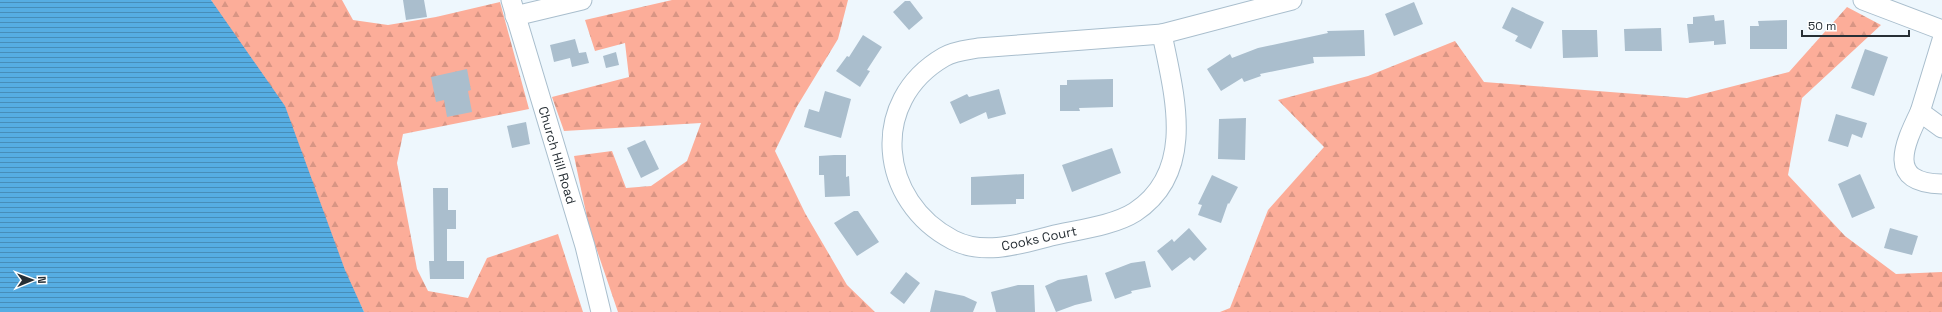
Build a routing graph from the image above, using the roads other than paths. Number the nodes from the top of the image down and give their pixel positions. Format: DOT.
graph roads {
  1 [pos="582,0"];
  2 [pos="1292,0"];
  3 [pos="1863,0"];
  4 [pos="513,8"];
  5 [pos="1942,30"];
  6 [pos="1162,34"];
  7 [pos="1942,40"];
  8 [pos="1920,112"];
  9 [pos="1942,128"];
  10 [pos="1942,184"];
  11 [pos="601,312"];
  1 -- 4 [label="street"];
  2 -- 6 [label="street, Cooks Court"];
  3 -- 5 [label="street"];
  4 -- 11 [label="street, Church Hill Road"];
  6 -- 6 [label="street, Cooks Court"];
  7 -- 8 [label="street"];
  8 -- 9 [label="street"];
  8 -- 10 [label="street"];
}
